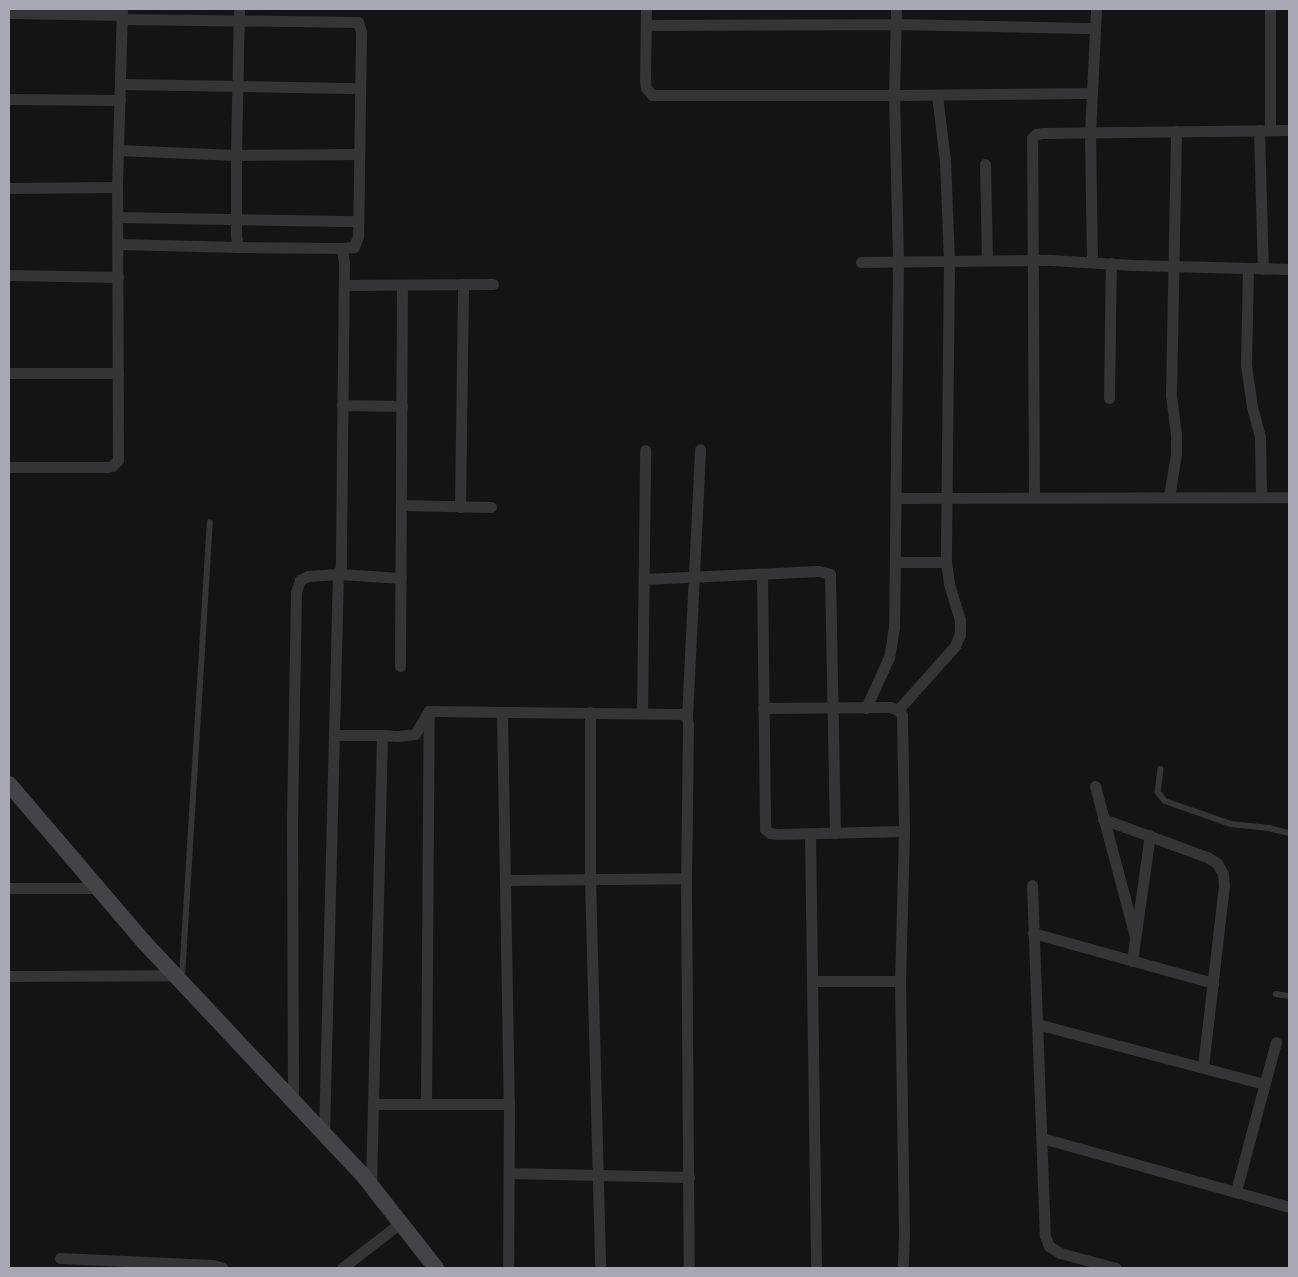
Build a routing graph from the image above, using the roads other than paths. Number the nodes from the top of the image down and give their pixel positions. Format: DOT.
graph roads {
  1 [pos="239,9"];
  2 [pos="646,9"];
  3 [pos="896,9"];
  4 [pos="1096,9"];
  5 [pos="1270,9"];
  6 [pos="9,13"];
  7 [pos="121,14"];
  8 [pos="239,22"];
  9 [pos="896,24"];
  10 [pos="646,25"];
  11 [pos="1095,28"];
  12 [pos="120,84"];
  13 [pos="238,88"];
  14 [pos="360,88"];
  15 [pos="1092,93"];
  16 [pos="894,95"];
  17 [pos="937,95"];
  18 [pos="9,99"];
  19 [pos="120,100"];
  20 [pos="1264,130"];
  21 [pos="1289,130"];
  22 [pos="1176,131"];
  23 [pos="1090,133"];
  24 [pos="118,150"];
  25 [pos="359,154"];
  26 [pos="236,155"];
  27 [pos="985,164"];
  28 [pos="117,187"];
  29 [pos="9,188"];
  30 [pos="117,217"];
  31 [pos="236,220"];
  32 [pos="358,221"];
  33 [pos="118,244"];
  34 [pos="238,247"];
  35 [pos="342,248"];
  36 [pos="987,260"];
  37 [pos="1033,260"];
  38 [pos="898,261"];
  39 [pos="949,261"];
  40 [pos="861,262"];
  41 [pos="1092,262"];
  42 [pos="1111,263"];
  43 [pos="1176,266"];
  44 [pos="1248,268"];
  45 [pos="1263,269"];
  46 [pos="1289,269"];
  47 [pos="9,275"];
  48 [pos="118,277"];
  49 [pos="402,284"];
  50 [pos="463,284"];
  51 [pos="493,284"];
  52 [pos="344,285"];
  53 [pos="118,373"];
  54 [pos="9,374"];
  55 [pos="1109,398"];
  56 [pos="342,406"];
  57 [pos="402,406"];
  58 [pos="700,449"];
  59 [pos="645,450"];
  60 [pos="9,467"];
  61 [pos="1034,496"];
  62 [pos="948,497"];
  63 [pos="1169,497"];
  64 [pos="1261,497"];
  65 [pos="1289,497"];
  66 [pos="897,498"];
  67 [pos="401,505"];
  68 [pos="460,507"];
  69 [pos="491,507"];
  70 [pos="210,523"];
  71 [pos="896,562"];
  72 [pos="946,562"];
  73 [pos="338,574"];
  74 [pos="762,574"];
  75 [pos="401,578"];
  76 [pos="644,578"];
  77 [pos="694,578"];
  78 [pos="400,666"];
  79 [pos="763,708"];
  80 [pos="866,708"];
  81 [pos="833,709"];
  82 [pos="898,710"];
  83 [pos="429,711"];
  84 [pos="590,712"];
  85 [pos="502,713"];
  86 [pos="642,713"];
  87 [pos="687,717"];
  88 [pos="382,734"];
  89 [pos="334,735"];
  90 [pos="1162,768"];
  91 [pos="9,784"];
  92 [pos="1094,786"];
  93 [pos="1103,818"];
  94 [pos="904,831"];
  95 [pos="835,832"];
  96 [pos="810,833"];
  97 [pos="1289,833"];
  98 [pos="1150,835"];
  99 [pos="590,878"];
  100 [pos="686,878"];
  101 [pos="507,880"];
  102 [pos="1032,886"];
  103 [pos="9,888"];
  104 [pos="98,888"];
  105 [pos="1033,934"];
  106 [pos="1135,936"];
  107 [pos="1132,961"];
  108 [pos="9,976"];
  109 [pos="178,978"];
  110 [pos="812,982"];
  111 [pos="900,982"];
  112 [pos="1213,983"];
  113 [pos="1276,994"];
  114 [pos="1289,996"];
  115 [pos="1037,1024"];
  116 [pos="1276,1042"];
  117 [pos="1203,1067"];
  118 [pos="1264,1084"];
  119 [pos="293,1101"];
  120 [pos="373,1104"];
  121 [pos="426,1104"];
  122 [pos="509,1104"];
  123 [pos="324,1134"];
  124 [pos="1042,1138"];
  125 [pos="509,1173"];
  126 [pos="598,1174"];
  127 [pos="689,1177"];
  128 [pos="371,1186"];
  129 [pos="1236,1191"];
  130 [pos="1289,1207"];
  131 [pos="400,1223"];
  132 [pos="60,1258"];
  133 [pos="152,1265"];
  134 [pos="223,1268"];
  135 [pos="342,1268"];
  136 [pos="436,1268"];
  137 [pos="508,1268"];
  138 [pos="600,1268"];
  139 [pos="690,1268"];
  140 [pos="816,1268"];
  141 [pos="903,1268"];
  142 [pos="1116,1268"];
  1 -- 8 [label="street"];
  2 -- 10 [label="street"];
  3 -- 9 [label="street"];
  4 -- 11 [label="street"];
  5 -- 20 [label="street"];
  6 -- 7 [label="street"];
  7 -- 8 [label="street"];
  7 -- 12 [label="street"];
  8 -- 13 [label="street"];
  8 -- 14 [label="street"];
  9 -- 10 [label="street"];
  9 -- 11 [label="street"];
  9 -- 16 [label="street"];
  10 -- 16 [label="street"];
  11 -- 15 [label="street"];
  12 -- 13 [label="street"];
  12 -- 19 [label="street"];
  13 -- 14 [label="street"];
  13 -- 26 [label="street"];
  14 -- 25 [label="street"];
  15 -- 17 [label="street"];
  15 -- 23 [label="street"];
  16 -- 17 [label="street"];
  16 -- 38 [label="street"];
  17 -- 39 [label="street"];
  18 -- 19 [label="street"];
  19 -- 24 [label="street"];
  20 -- 21 [label="street"];
  20 -- 22 [label="street"];
  20 -- 45 [label="street"];
  22 -- 23 [label="street"];
  22 -- 43 [label="street"];
  23 -- 37 [label="street"];
  23 -- 41 [label="street"];
  24 -- 26 [label="street"];
  24 -- 28 [label="street"];
  25 -- 26 [label="street"];
  25 -- 32 [label="street"];
  26 -- 31 [label="street"];
  27 -- 36 [label="street"];
  28 -- 29 [label="street"];
  28 -- 30 [label="street"];
  30 -- 31 [label="street"];
  30 -- 33 [label="street"];
  31 -- 32 [label="street"];
  31 -- 34 [label="street"];
  32 -- 35 [label="street"];
  33 -- 34 [label="street"];
  33 -- 48 [label="street"];
  34 -- 35 [label="street"];
  35 -- 52 [label="street"];
  36 -- 37 [label="street"];
  36 -- 39 [label="street"];
  37 -- 41 [label="street"];
  37 -- 61 [label="street"];
  38 -- 39 [label="street"];
  38 -- 40 [label="street"];
  38 -- 66 [label="street"];
  39 -- 62 [label="street"];
  41 -- 42 [label="street"];
  42 -- 43 [label="street"];
  42 -- 55 [label="street"];
  43 -- 44 [label="street"];
  43 -- 63 [label="street"];
  44 -- 45 [label="street"];
  44 -- 64 [label="street"];
  45 -- 46 [label="street"];
  47 -- 48 [label="street"];
  48 -- 53 [label="street"];
  49 -- 50 [label="street"];
  49 -- 52 [label="street"];
  49 -- 57 [label="street"];
  50 -- 51 [label="street"];
  50 -- 68 [label="street"];
  52 -- 56 [label="street"];
  53 -- 54 [label="street"];
  53 -- 60 [label="street"];
  56 -- 57 [label="street"];
  56 -- 73 [label="street"];
  57 -- 67 [label="street"];
  58 -- 77 [label="street"];
  59 -- 76 [label="street"];
  61 -- 62 [label="street"];
  61 -- 63 [label="street"];
  62 -- 66 [label="street"];
  62 -- 72 [label="street"];
  63 -- 64 [label="street"];
  64 -- 65 [label="street"];
  66 -- 71 [label="street"];
  67 -- 68 [label="street"];
  67 -- 75 [label="street"];
  68 -- 69 [label="street"];
  70 -- 109 [label="lane"];
  71 -- 72 [label="street"];
  71 -- 80 [label="street"];
  72 -- 82 [label="street"];
  73 -- 75 [label="street"];
  73 -- 89 [label="street"];
  73 -- 119 [label="street"];
  74 -- 77 [label="street"];
  74 -- 79 [label="street"];
  74 -- 81 [label="street"];
  75 -- 78 [label="street"];
  76 -- 77 [label="street"];
  76 -- 86 [label="street"];
  77 -- 87 [label="street"];
  79 -- 81 [label="street"];
  79 -- 96 [label="street"];
  80 -- 81 [label="street"];
  80 -- 82 [label="street"];
  81 -- 95 [label="street"];
  82 -- 94 [label="street"];
  83 -- 85 [label="street"];
  83 -- 88 [label="street"];
  83 -- 121 [label="street"];
  84 -- 85 [label="street"];
  84 -- 86 [label="street"];
  84 -- 99 [label="street"];
  85 -- 101 [label="street"];
  86 -- 87 [label="street"];
  87 -- 100 [label="street"];
  88 -- 89 [label="street"];
  88 -- 120 [label="street"];
  89 -- 123 [label="street"];
  90 -- 97 [label="lane"];
  91 -- 104 [label="street"];
  92 -- 93 [label="street"];
  93 -- 98 [label="street"];
  93 -- 106 [label="street"];
  94 -- 95 [label="street"];
  94 -- 111 [label="street"];
  95 -- 96 [label="street"];
  96 -- 110 [label="street"];
  98 -- 106 [label="street"];
  98 -- 112 [label="street"];
  99 -- 100 [label="street"];
  99 -- 101 [label="street"];
  99 -- 126 [label="street"];
  100 -- 127 [label="street"];
  101 -- 122 [label="street"];
  102 -- 105 [label="street"];
  103 -- 104 [label="street"];
  104 -- 109 [label="street"];
  105 -- 107 [label="street"];
  105 -- 115 [label="street"];
  106 -- 107 [label="street"];
  107 -- 112 [label="street"];
  108 -- 109 [label="street"];
  109 -- 119 [label="street"];
  110 -- 111 [label="street"];
  110 -- 140 [label="street"];
  111 -- 141 [label="street"];
  112 -- 117 [label="street"];
  113 -- 114 [label="lane"];
  115 -- 117 [label="street"];
  115 -- 124 [label="street"];
  116 -- 118 [label="street"];
  117 -- 118 [label="street"];
  118 -- 129 [label="street"];
  119 -- 123 [label="street"];
  120 -- 121 [label="street"];
  120 -- 128 [label="street"];
  121 -- 122 [label="street"];
  122 -- 125 [label="street"];
  123 -- 128 [label="street"];
  124 -- 129 [label="street"];
  124 -- 142 [label="street"];
  125 -- 126 [label="street"];
  125 -- 137 [label="street"];
  126 -- 127 [label="street"];
  126 -- 138 [label="street"];
  127 -- 139 [label="street"];
  128 -- 131 [label="street"];
  129 -- 130 [label="street"];
  131 -- 135 [label="street"];
  131 -- 136 [label="street"];
  132 -- 133 [label="street"];
  133 -- 134 [label="street"];
}
